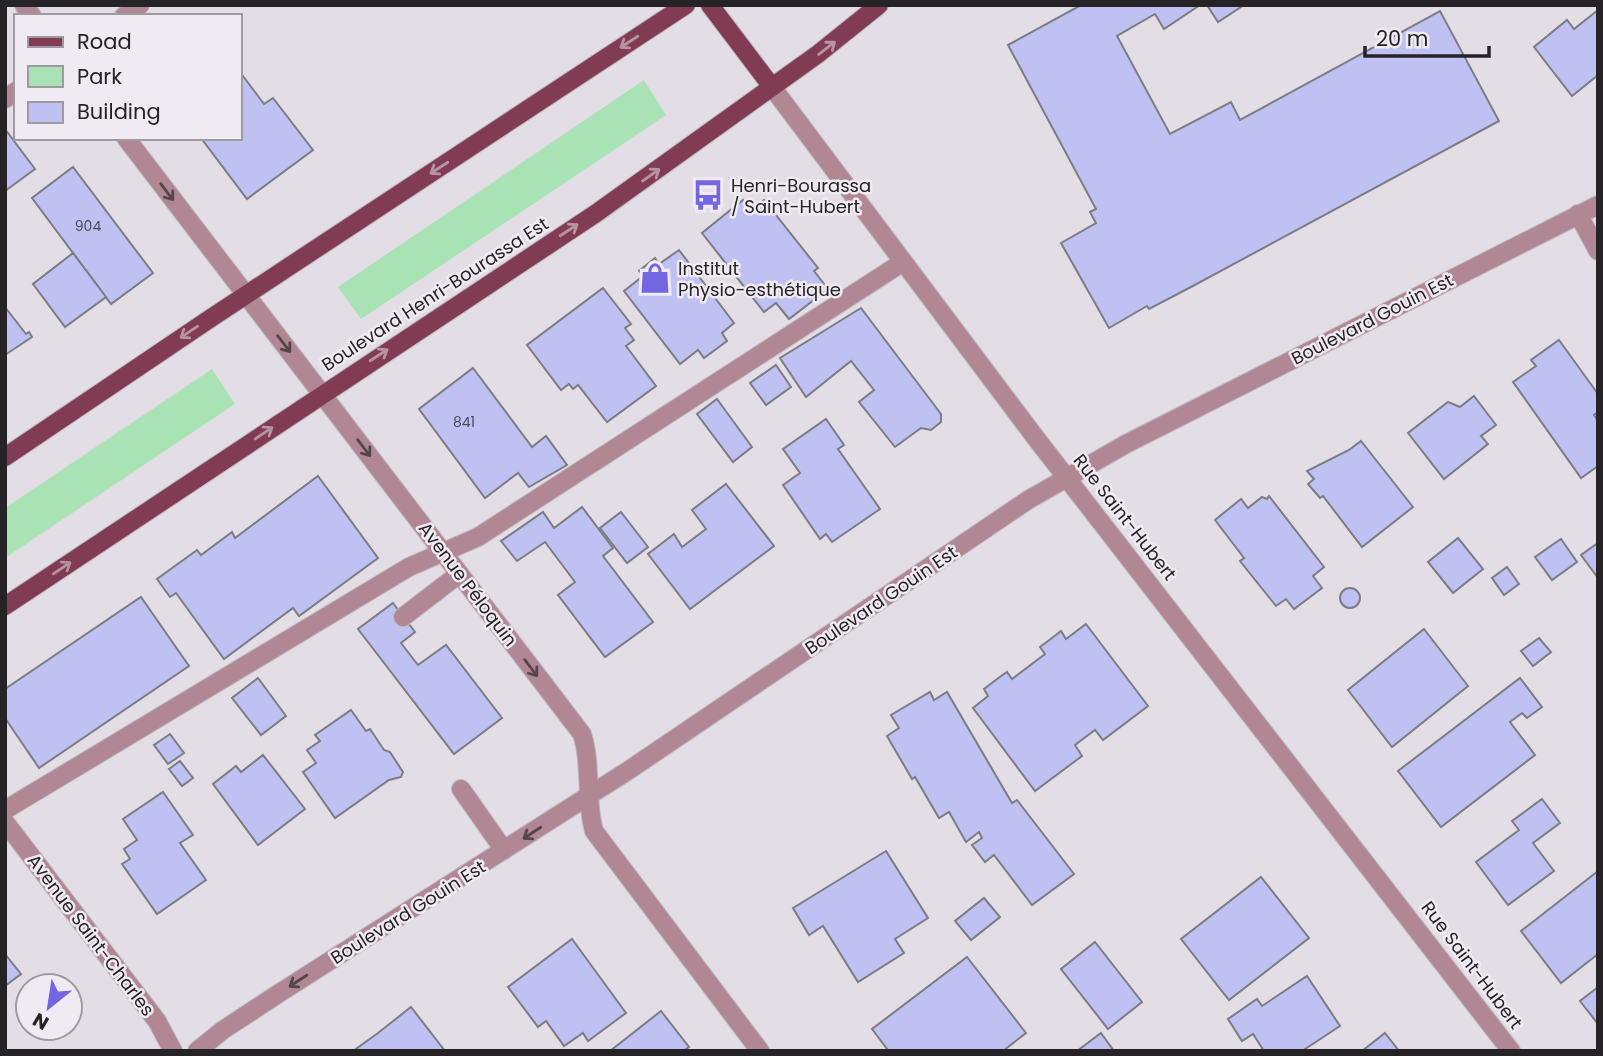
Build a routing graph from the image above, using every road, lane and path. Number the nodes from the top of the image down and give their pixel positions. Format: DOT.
graph roads {
  1 [pos="686,5"];
  2 [pos="710,5"];
  3 [pos="879,5"];
  4 [pos="772,87"];
  5 [pos="128,140"];
  6 [pos="1598,205"];
  7 [pos="1578,214"];
  8 [pos="1598,251"];
  9 [pos="903,262"];
  10 [pos="246,295"];
  11 [pos="323,393"];
  12 [pos="5,457"];
  13 [pos="1067,477"];
  14 [pos="443,553"];
  15 [pos="459,574"];
  16 [pos="5,606"];
  17 [pos="403,617"];
  18 [pos="461,789"];
  19 [pos="589,796"];
  20 [pos="5,810"];
  21 [pos="5,822"];
  22 [pos="504,850"];
  23 [pos="173,1051"];
  24 [pos="197,1051"];
  25 [pos="760,1051"];
  26 [pos="1511,1051"];
  1 -- 10 [label="main road, one-way"];
  2 -- 4 [label="main road, Rue Saint-Hubert"];
  4 -- 3 [label="main road, Boulevard Henri-Bourassa Est, one-way"];
  4 -- 9 [label="street, Rue Saint-Hubert"];
  11 -- 4 [label="main road, Boulevard Henri-Bourassa Est, one-way"];
  5 -- 10 [label="street, Avenue Péloquin, one-way"];
  6 -- 7 [label="street, Boulevard Gouin Est"];
  7 -- 8 [label="street"];
  7 -- 13 [label="street, Boulevard Gouin Est"];
  9 -- 13 [label="street, Rue Saint-Hubert"];
  9 -- 14 [label="street"];
  10 -- 11 [label="street, Avenue Péloquin, one-way"];
  10 -- 12 [label="main road, one-way"];
  11 -- 14 [label="street, Avenue Péloquin, one-way"];
  16 -- 11 [label="main road, Boulevard Henri-Bourassa Est, one-way"];
  13 -- 19 [label="street, Boulevard Gouin Est"];
  13 -- 26 [label="street, Rue Saint-Hubert"];
  14 -- 15 [label="street, Avenue Péloquin"];
  14 -- 20 [label="street"];
  15 -- 17 [label="street"];
  15 -- 19 [label="street, Avenue Péloquin, one-way"];
  18 -- 22 [label="street"];
  19 -- 22 [label="street, Boulevard Gouin Est, one-way"];
  19 -- 25 [label="street, Avenue Péloquin"];
  21 -- 23 [label="street, Avenue Saint-Charles"];
  22 -- 24 [label="street, Boulevard Gouin Est, one-way"];
}
